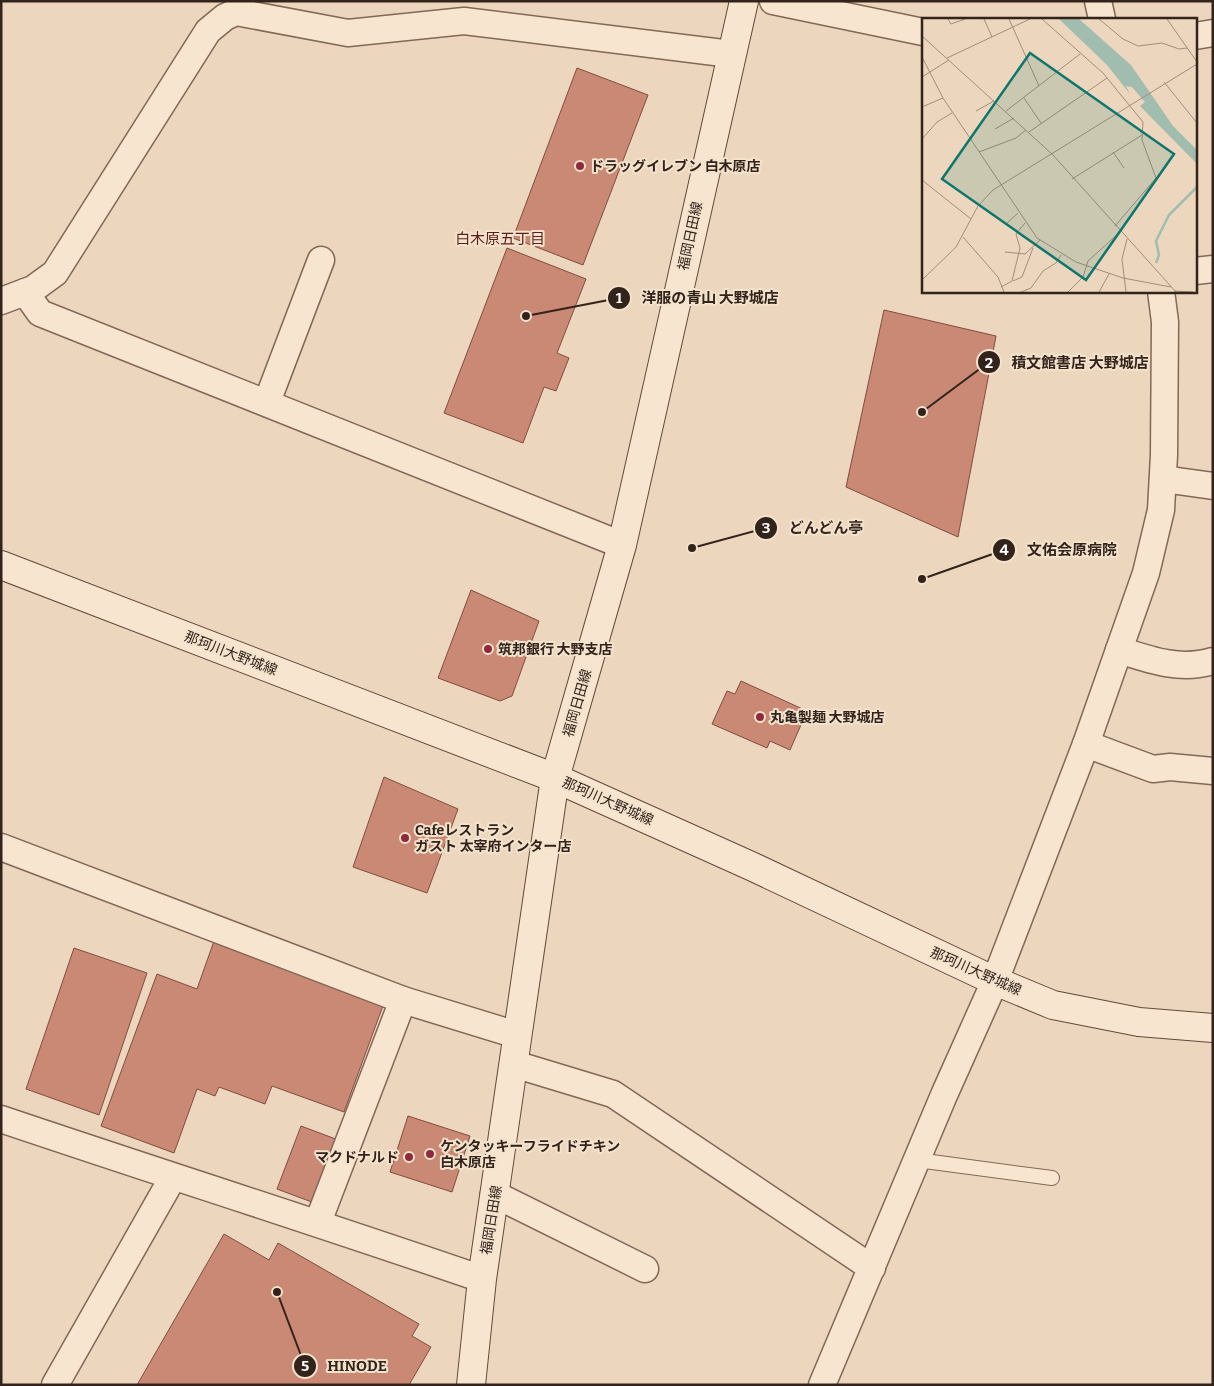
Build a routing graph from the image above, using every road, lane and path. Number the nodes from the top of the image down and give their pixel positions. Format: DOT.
graph roads {
  1 [pos="744,1"];
  2 [pos="773,1"];
  3 [pos="1098,1"];
  4 [pos="1102,18"];
  5 [pos="922,32"];
  6 [pos="1213,33"];
  7 [pos="1196,36"];
  8 [pos="731,54"];
  9 [pos="321,260"];
  10 [pos="1213,269"];
  11 [pos="1196,271"];
  12 [pos="1162,292"];
  13 [pos="13,296"];
  14 [pos="267,402"];
  15 [pos="1163,479"];
  16 [pos="1213,486"];
  17 [pos="622,545"];
  18 [pos="1,565"];
  19 [pos="1119,650"];
  20 [pos="1213,661"];
  21 [pos="1086,744"];
  22 [pos="1213,771"];
  23 [pos="555,778"];
  24 [pos="1,847"];
  25 [pos="995,981"];
  26 [pos="403,1000"];
  27 [pos="1213,1028"];
  28 [pos="517,1035"];
  29 [pos="514,1064"];
  30 [pos="1,1119"];
  31 [pos="917,1160"];
  32 [pos="173,1177"];
  33 [pos="1052,1178"];
  34 [pos="494,1194"];
  35 [pos="318,1222"];
  36 [pos="872,1268"];
  37 [pos="645,1269"];
  38 [pos="482,1279"];
  39 [pos="55,1385"];
  40 [pos="471,1385"];
  41 [pos="822,1385"];
  1 -- 8 [label="main road, 福岡日田線"];
  2 -- 5 [label="street"];
  3 -- 4 [label="street"];
  6 -- 7 [label="street"];
  8 -- 13 [label="street"];
  8 -- 17 [label="main road, 福岡日田線"];
  9 -- 14 [label="street"];
  10 -- 11 [label="street"];
  12 -- 15 [label="street"];
  13 -- 14 [label="street"];
  14 -- 17 [label="street"];
  15 -- 16 [label="street"];
  15 -- 19 [label="street"];
  17 -- 23 [label="main road, 福岡日田線"];
  18 -- 23 [label="main road, 那珂川大野城線"];
  19 -- 20 [label="street"];
  19 -- 21 [label="street"];
  21 -- 22 [label="street"];
  21 -- 25 [label="street"];
  23 -- 25 [label="main road, 那珂川大野城線"];
  23 -- 28 [label="main road, 福岡日田線"];
  24 -- 26 [label="street"];
  25 -- 27 [label="main road, 那珂川大野城線"];
  25 -- 31 [label="street"];
  26 -- 28 [label="street"];
  26 -- 35 [label="street"];
  28 -- 29 [label="main road, 福岡日田線"];
  29 -- 34 [label="main road, 福岡日田線"];
  29 -- 36 [label="street"];
  30 -- 32 [label="street"];
  31 -- 33 [label="lane"];
  31 -- 36 [label="street"];
  32 -- 35 [label="street"];
  32 -- 39 [label="street"];
  34 -- 37 [label="street"];
  34 -- 38 [label="main road, 福岡日田線"];
  35 -- 38 [label="street"];
  36 -- 41 [label="street"];
  38 -- 40 [label="main road, 福岡日田線"];
}
